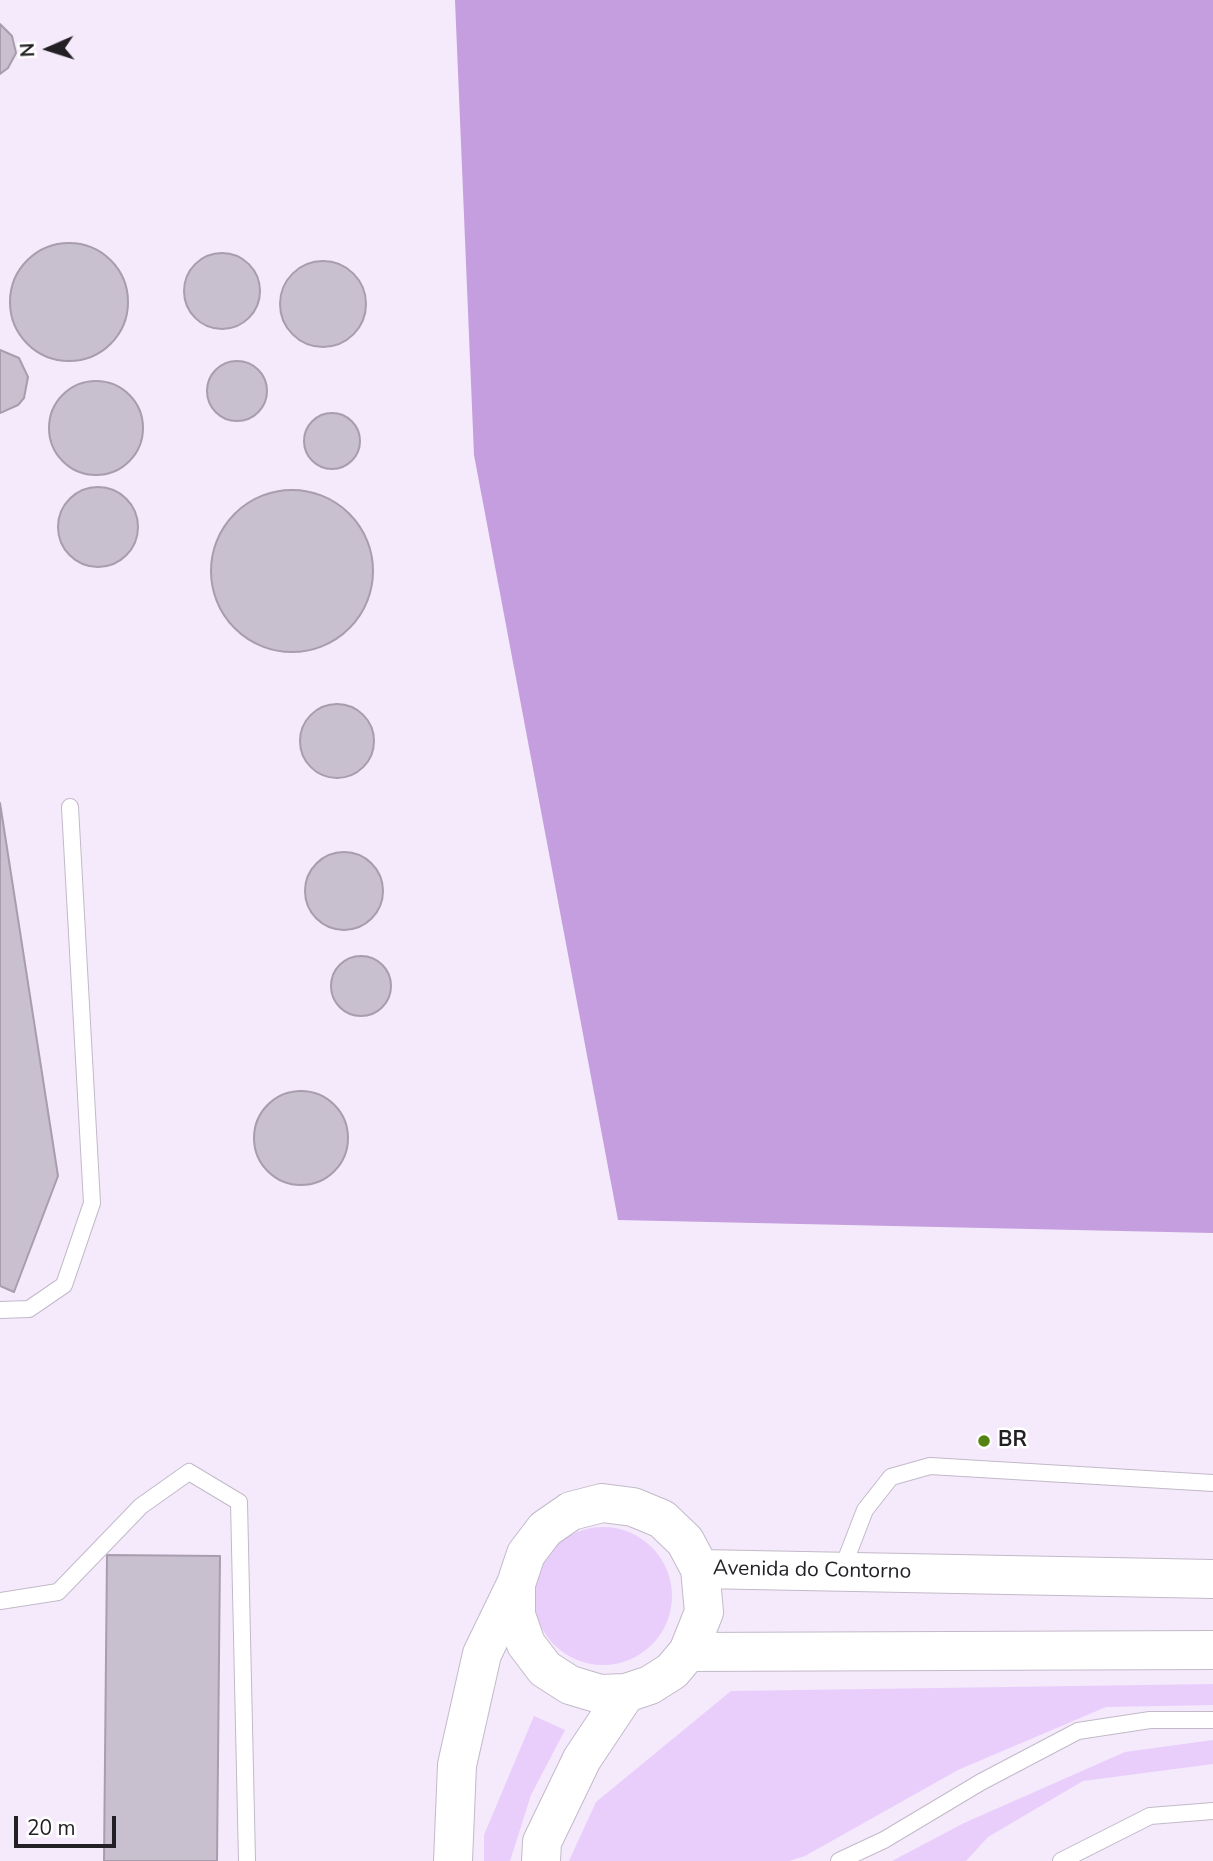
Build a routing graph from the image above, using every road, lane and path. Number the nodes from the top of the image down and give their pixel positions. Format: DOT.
graph roads {
  1 [pos="70,807"];
  2 [pos="0,1310"];
  3 [pos="1213,1483"];
  4 [pos="700,1569"];
  5 [pos="841,1572"];
  6 [pos="1213,1579"];
  7 [pos="516,1584"];
  8 [pos="0,1601"];
  9 [pos="1213,1650"];
  10 [pos="688,1651"];
  11 [pos="626,1693"];
  12 [pos="1213,1720"];
  13 [pos="1213,1811"];
  14 [pos="247,1861"];
  15 [pos="453,1861"];
  16 [pos="541,1861"];
  17 [pos="839,1861"];
  18 [pos="1061,1861"];
  1 -- 2 [label="lane"];
  3 -- 5 [label="lane"];
  4 -- 5 [label="street, Avenida do Contorno"];
  4 -- 7 [label="street, Avenida do Contorno"];
  4 -- 10 [label="street"];
  5 -- 6 [label="street, Avenida do Contorno"];
  7 -- 11 [label="street"];
  7 -- 15 [label="street, Avenida do Contorno"];
  8 -- 14 [label="lane"];
  9 -- 10 [label="street"];
  10 -- 11 [label="street"];
  11 -- 16 [label="street"];
  12 -- 17 [label="lane"];
  13 -- 18 [label="lane"];
}
